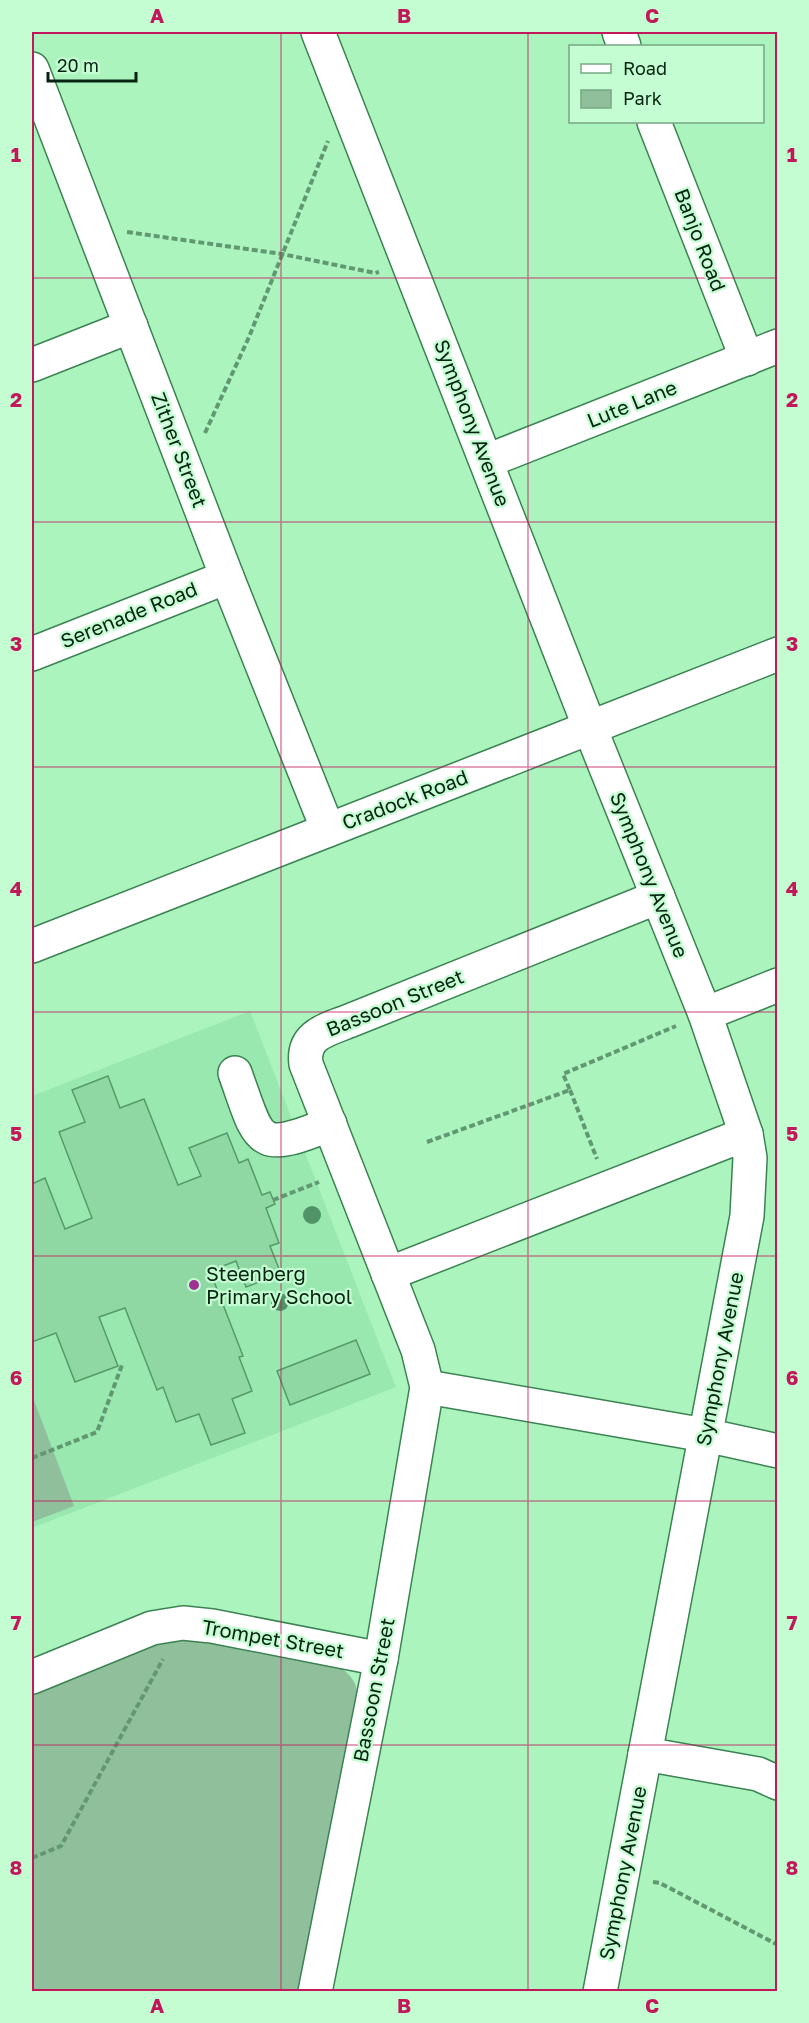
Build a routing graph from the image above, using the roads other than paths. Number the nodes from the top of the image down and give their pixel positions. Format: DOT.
graph roads {
  1 [pos="318,32"];
  2 [pos="32,69"];
  3 [pos="38,104"];
  4 [pos="654,123"];
  5 [pos="131,326"];
  6 [pos="777,346"];
  7 [pos="747,358"];
  8 [pos="32,365"];
  9 [pos="487,461"];
  10 [pos="227,577"];
  11 [pos="32,654"];
  12 [pos="777,654"];
  13 [pos="590,728"];
  14 [pos="327,830"];
  15 [pos="658,897"];
  16 [pos="32,946"];
  17 [pos="777,985"];
  18 [pos="705,1014"];
  19 [pos="236,1073"];
  20 [pos="330,1124"];
  21 [pos="746,1134"];
  22 [pos="388,1274"];
  23 [pos="428,1387"];
  24 [pos="705,1435"];
  25 [pos="777,1451"];
  26 [pos="381,1659"];
  27 [pos="32,1677"];
  28 [pos="645,1754"];
  29 [pos="777,1783"];
  30 [pos="315,1992"];
  31 [pos="600,1992"];
  1 -- 9 [label="street, Symphony Avenue"];
  2 -- 3 [label="street, Zither Street"];
  3 -- 5 [label="street, Zither Street"];
  4 -- 7 [label="street, Banjo Road"];
  5 -- 8 [label="street"];
  5 -- 10 [label="street, Zither Street"];
  6 -- 7 [label="street, Lute Lane"];
  7 -- 9 [label="street, Lute Lane"];
  9 -- 13 [label="street, Symphony Avenue"];
  10 -- 11 [label="street, Serenade Road"];
  10 -- 14 [label="street, Zither Street"];
  12 -- 13 [label="street, Cradock Road"];
  13 -- 14 [label="street, Cradock Road"];
  13 -- 15 [label="street, Symphony Avenue"];
  14 -- 16 [label="street, Cradock Road"];
  15 -- 18 [label="street, Symphony Avenue"];
  15 -- 20 [label="street, Bassoon Street"];
  17 -- 18 [label="street"];
  18 -- 21 [label="street, Symphony Avenue"];
  19 -- 20 [label="street"];
  20 -- 22 [label="street, Bassoon Street"];
  21 -- 22 [label="street"];
  21 -- 24 [label="street, Symphony Avenue"];
  22 -- 23 [label="street, Bassoon Street"];
  23 -- 24 [label="street"];
  23 -- 26 [label="street, Bassoon Street"];
  24 -- 25 [label="street"];
  24 -- 28 [label="street, Symphony Avenue"];
  26 -- 27 [label="street, Trompet Street"];
  26 -- 30 [label="street, Bassoon Street"];
  28 -- 29 [label="street"];
  28 -- 31 [label="street, Symphony Avenue"];
}
